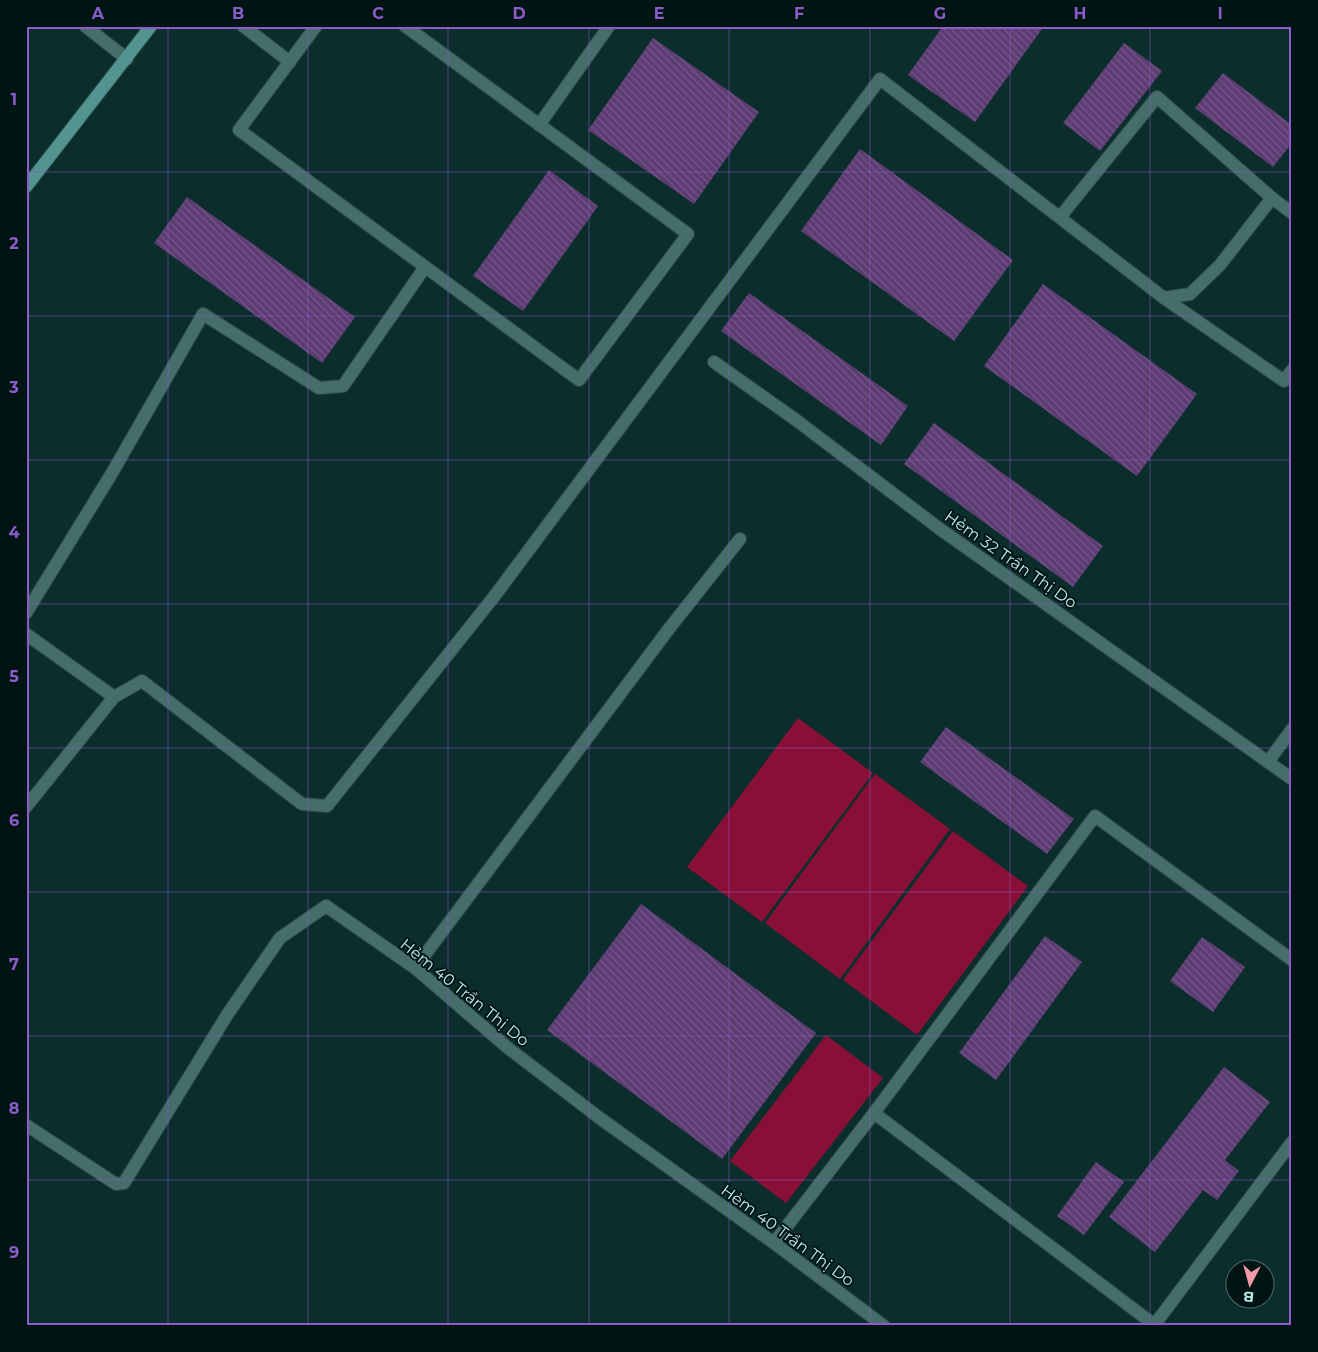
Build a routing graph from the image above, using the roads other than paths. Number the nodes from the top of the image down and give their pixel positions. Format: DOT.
graph roads {
  1 [pos="85,26"];
  2 [pos="151,26"];
  3 [pos="243,26"];
  4 [pos="316,26"];
  5 [pos="405,26"];
  6 [pos="609,26"];
  7 [pos="127,59"];
  8 [pos="290,62"];
  9 [pos="539,125"];
  10 [pos="26,186"];
  11 [pos="1272,198"];
  12 [pos="1292,213"];
  13 [pos="1060,217"];
  14 [pos="426,267"];
  15 [pos="1164,298"];
  16 [pos="714,362"];
  17 [pos="1292,370"];
  18 [pos="740,539"];
  19 [pos="26,613"];
  20 [pos="26,634"];
  21 [pos="114,697"];
  22 [pos="1292,729"];
  23 [pos="1268,762"];
  24 [pos="1292,779"];
  25 [pos="26,808"];
  26 [pos="1292,960"];
  27 [pos="415,968"];
  28 [pos="874,1113"];
  29 [pos="26,1125"];
  30 [pos="1292,1142"];
  31 [pos="774,1243"];
  32 [pos="1155,1325"];
  33 [pos="884,1326"];
  1 -- 7 [label="street"];
  2 -- 7 [label="street"];
  3 -- 8 [label="street"];
  4 -- 8 [label="street"];
  5 -- 9 [label="street"];
  6 -- 9 [label="street"];
  7 -- 10 [label="street"];
  8 -- 14 [label="street"];
  9 -- 14 [label="street"];
  11 -- 12 [label="street"];
  11 -- 13 [label="street"];
  11 -- 15 [label="street"];
  13 -- 15 [label="street"];
  13 -- 21 [label="street"];
  14 -- 19 [label="street"];
  15 -- 17 [label="street"];
  16 -- 23 [label="street, Hẻm 32 Trần Thị Do"];
  18 -- 27 [label="street"];
  20 -- 21 [label="street"];
  21 -- 25 [label="street"];
  22 -- 23 [label="street"];
  23 -- 24 [label="street, Hẻm 32 Trần Thị Do"];
  26 -- 28 [label="street"];
  27 -- 29 [label="street, Hẻm 40 Trần Thị Do"];
  27 -- 31 [label="street, Hẻm 40 Trần Thị Do"];
  28 -- 31 [label="street"];
  28 -- 32 [label="street"];
  30 -- 32 [label="street"];
  31 -- 33 [label="street, Hẻm 40 Trần Thị Do"];
}
